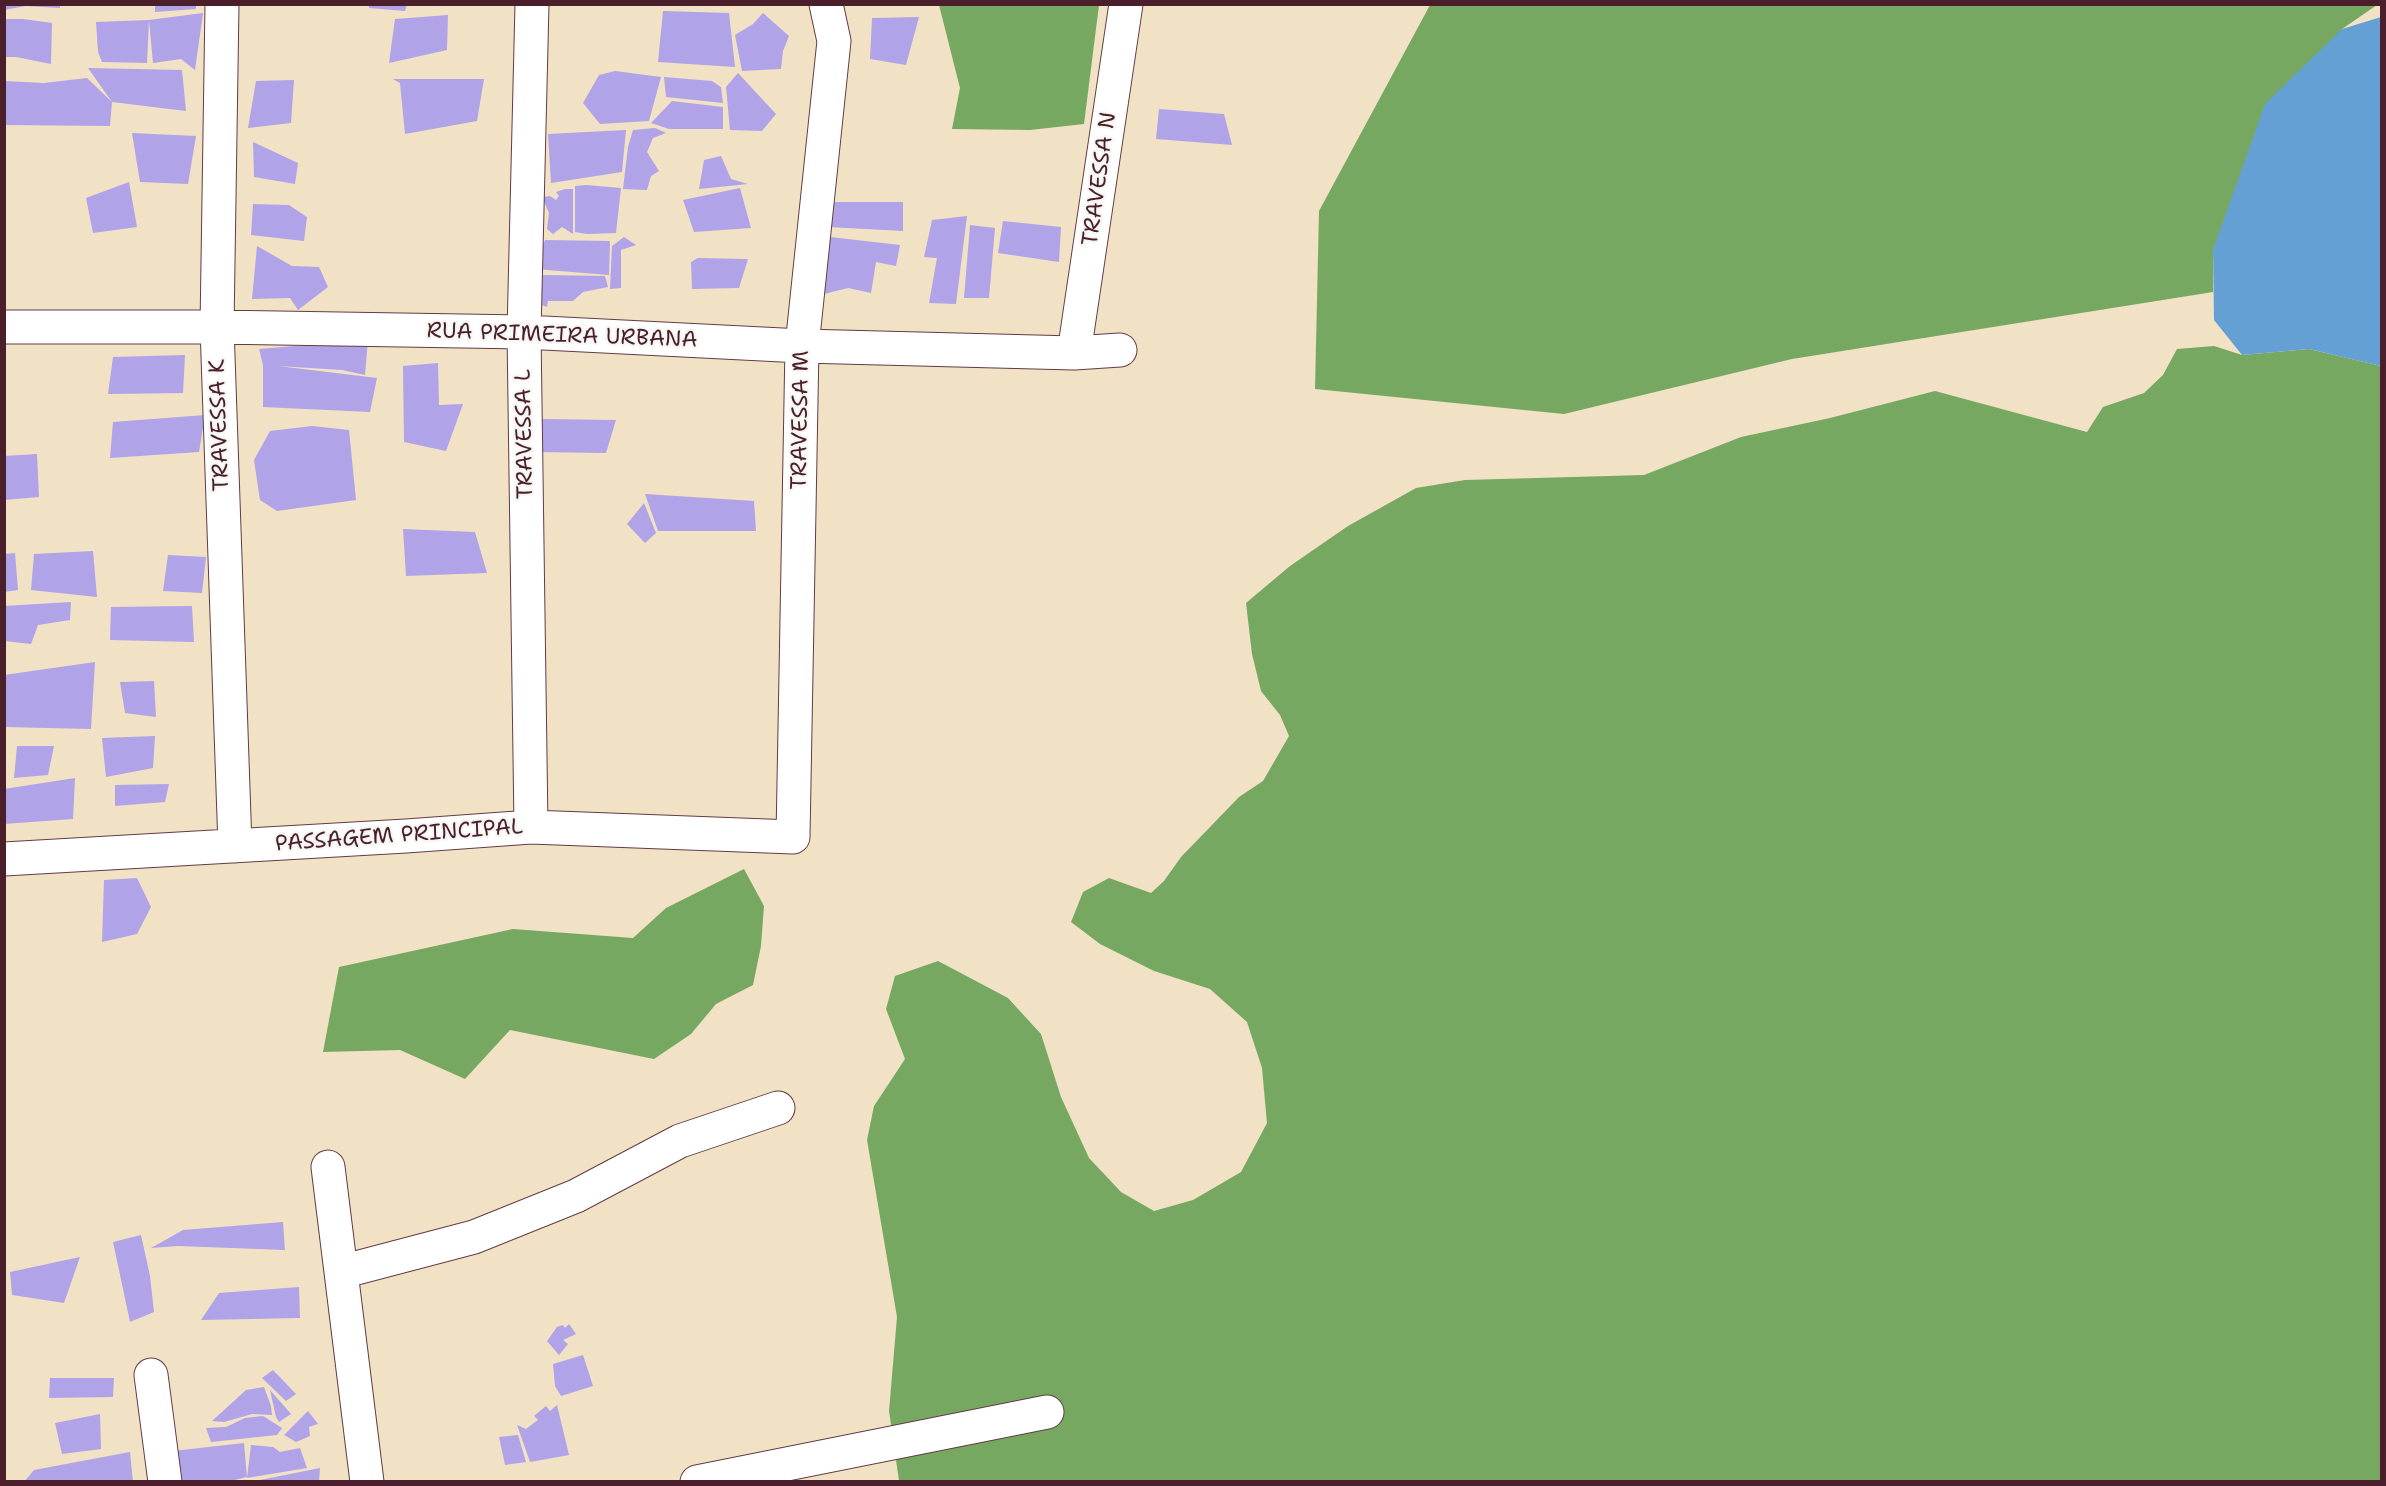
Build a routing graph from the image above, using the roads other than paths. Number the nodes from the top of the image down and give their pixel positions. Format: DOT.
graph roads {
  1 [pos="222,4"];
  2 [pos="532,4"];
  3 [pos="826,4"];
  4 [pos="1126,4"];
  5 [pos="4,327"];
  6 [pos="217,327"];
  7 [pos="524,332"];
  8 [pos="802,346"];
  9 [pos="1120,350"];
  10 [pos="1074,352"];
  11 [pos="531,827"];
  12 [pos="794,837"];
  13 [pos="235,846"];
  14 [pos="4,859"];
  15 [pos="778,1108"];
  16 [pos="328,1167"];
  17 [pos="341,1272"];
  18 [pos="151,1375"];
  19 [pos="1047,1412"];
  20 [pos="165,1482"];
  21 [pos="367,1482"];
  22 [pos="697,1482"];
  1 -- 6 [label="street, TRAVESSA K"];
  2 -- 7 [label="street, TRAVESSA L"];
  3 -- 8 [label="street, TRAVESSA M"];
  4 -- 10 [label="street, TRAVESSA N"];
  5 -- 6 [label="street, RUA PRIMEIRA URBANA"];
  6 -- 7 [label="street, RUA PRIMEIRA URBANA"];
  6 -- 13 [label="street, TRAVESSA K"];
  7 -- 8 [label="street, RUA PRIMEIRA URBANA"];
  7 -- 11 [label="street, TRAVESSA L"];
  8 -- 10 [label="street, RUA PRIMEIRA URBANA"];
  8 -- 12 [label="street, TRAVESSA M"];
  9 -- 10 [label="street, RUA PRIMEIRA URBANA"];
  11 -- 12 [label="street, PASSAGEM PRINCIPAL"];
  11 -- 13 [label="street, PASSAGEM PRINCIPAL"];
  13 -- 14 [label="street, PASSAGEM PRINCIPAL"];
  15 -- 17 [label="street"];
  16 -- 17 [label="street"];
  17 -- 21 [label="street"];
  18 -- 20 [label="street"];
  19 -- 22 [label="street"];
}
